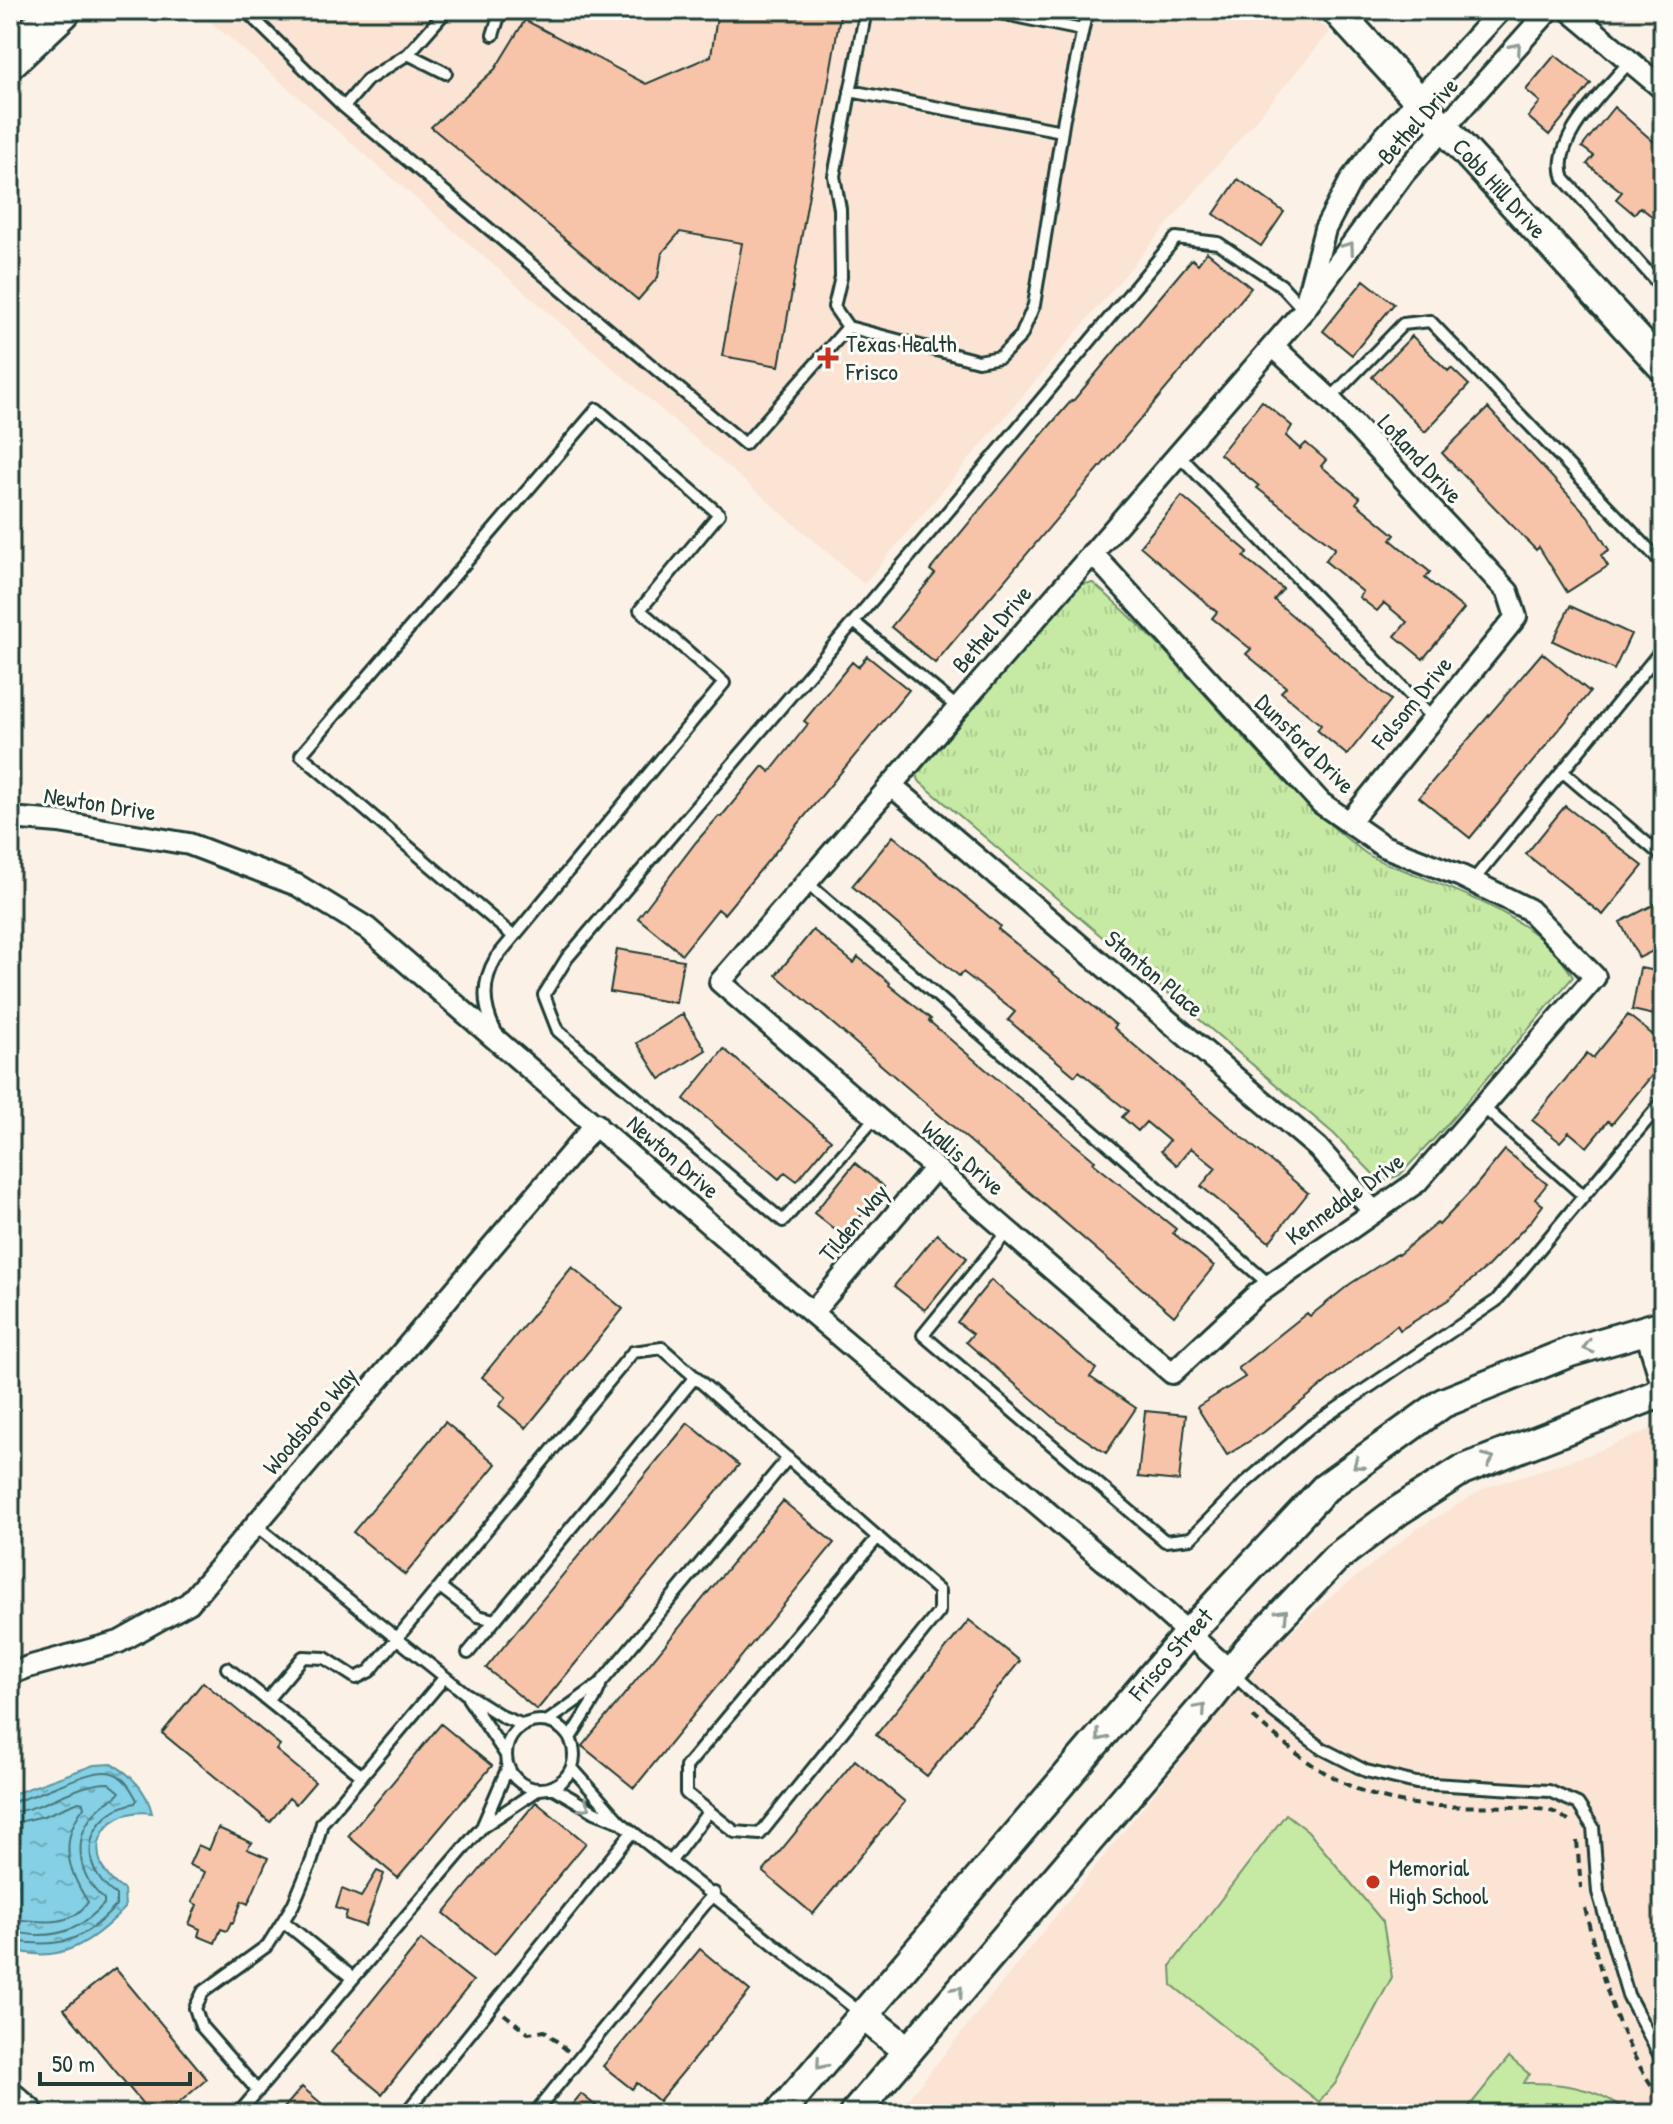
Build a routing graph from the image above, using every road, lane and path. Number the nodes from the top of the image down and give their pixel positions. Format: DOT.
graph roads {
  1 [pos="61,10"];
  2 [pos="72,10"];
  3 [pos="245,10"];
  4 [pos="447,10"];
  5 [pos="501,10"];
  6 [pos="866,10"];
  7 [pos="985,10"];
  8 [pos="1087,10"];
  9 [pos="1336,10"];
  10 [pos="1501,10"];
  11 [pos="1549,10"];
  12 [pos="1569,10"];
  13 [pos="1082,30"];
  14 [pos="493,35"];
  15 [pos="408,54"];
  16 [pos="10,58"];
  17 [pos="1630,61"];
  18 [pos="446,73"];
  19 [pos="10,82"];
  20 [pos="1663,89"];
  21 [pos="850,91"];
  22 [pos="1419,100"];
  23 [pos="344,107"];
  24 [pos="1446,128"];
  25 [pos="1062,131"];
  26 [pos="1663,289"];
  27 [pos="1304,310"];
  28 [pos="848,327"];
  29 [pos="1273,346"];
  30 [pos="1663,367"];
  31 [pos="1330,399"];
  32 [pos="1178,454"];
  33 [pos="1092,553"];
  34 [pos="1663,564"];
  35 [pos="1516,617"];
  36 [pos="854,622"];
  37 [pos="1663,648"];
  38 [pos="958,708"];
  39 [pos="1433,719"];
  40 [pos="1562,771"];
  41 [pos="891,785"];
  42 [pos="10,818"];
  43 [pos="1349,822"];
  44 [pos="1663,857"];
  45 [pos="806,882"];
  46 [pos="1472,882"];
  47 [pos="513,936"];
  48 [pos="1595,977"];
  49 [pos="720,982"];
  50 [pos="504,1046"];
  51 [pos="1663,1101"];
  52 [pos="1483,1107"];
  53 [pos="876,1117"];
  54 [pos="596,1124"];
  55 [pos="935,1168"];
  56 [pos="1584,1196"];
  57 [pos="1374,1212"];
  58 [pos="1007,1232"];
  59 [pos="1270,1285"];
  60 [pos="812,1313"];
  61 [pos="1656,1328"];
  62 [pos="1172,1373"];
  63 [pos="1663,1374"];
  64 [pos="695,1377"];
  65 [pos="1663,1392"];
  66 [pos="788,1458"];
  67 [pos="255,1525"];
  68 [pos="878,1537"];
  69 [pos="440,1587"];
  70 [pos="495,1620"];
  71 [pos="1188,1634"];
  72 [pos="397,1640"];
  73 [pos="468,1653"];
  74 [pos="227,1668"];
  75 [pos="1231,1672"];
  76 [pos="10,1674"];
  77 [pos="444,1678"];
  78 [pos="600,1684"];
  79 [pos="465,1693"];
  80 [pos="267,1700"];
  81 [pos="548,1721"];
  82 [pos="523,1725"];
  83 [pos="570,1738"];
  84 [pos="507,1761"];
  85 [pos="572,1768"];
  86 [pos="362,1776"];
  87 [pos="552,1787"];
  88 [pos="539,1789"];
  89 [pos="709,1811"];
  90 [pos="620,1822"];
  91 [pos="482,1827"];
  92 [pos="632,1832"];
  93 [pos="671,1861"];
  94 [pos="714,1893"];
  95 [pos="283,1921"];
  96 [pos="353,1978"];
  97 [pos="493,2005"];
  98 [pos="863,2015"];
  99 [pos="908,2051"];
  100 [pos="578,2060"];
  101 [pos="1663,2062"];
  102 [pos="258,2091"];
  103 [pos="10,2099"];
  104 [pos="27,2114"];
  105 [pos="238,2114"];
  106 [pos="405,2114"];
  107 [pos="534,2114"];
  108 [pos="779,2114"];
  109 [pos="854,2114"];
  1 -- 16 [label="highway"];
  2 -- 19 [label="street"];
  3 -- 23 [label="lane"];
  4 -- 15 [label="lane"];
  5 -- 14 [label="lane"];
  6 -- 21 [label="lane"];
  7 -- 13 [label="lane"];
  8 -- 13 [label="lane"];
  9 -- 22 [label="street, Cobb Hill Drive"];
  10 -- 22 [label="street, Bethel Drive"];
  24 -- 11 [label="street, Bethel Drive, one-way"];
  12 -- 17 [label="street"];
  13 -- 25 [label="lane"];
  15 -- 18 [label="lane"];
  15 -- 23 [label="lane"];
  17 -- 20 [label="street"];
  17 -- 26 [label="lane"];
  21 -- 25 [label="lane"];
  21 -- 28 [label="lane"];
  22 -- 24 [label="street, Cobb Hill Drive"];
  22 -- 27 [label="street, Bethel Drive"];
  23 -- 28 [label="lane"];
  27 -- 24 [label="street, Bethel Drive, one-way"];
  24 -- 30 [label="street, Cobb Hill Drive"];
  25 -- 28 [label="lane"];
  27 -- 29 [label="street, Bethel Drive"];
  27 -- 36 [label="lane"];
  29 -- 31 [label="street, Lofland Drive"];
  29 -- 32 [label="street, Bethel Drive"];
  31 -- 34 [label="lane"];
  31 -- 35 [label="street, Lofland Drive"];
  32 -- 33 [label="street, Bethel Drive"];
  32 -- 39 [label="lane"];
  33 -- 38 [label="street, Bethel Drive"];
  33 -- 43 [label="street, Dunsford Drive"];
  35 -- 39 [label="street, Folsom Drive"];
  36 -- 38 [label="lane"];
  36 -- 53 [label="lane"];
  37 -- 40 [label="lane"];
  38 -- 41 [label="street, Bethel Drive"];
  39 -- 43 [label="street, Folsom Drive"];
  40 -- 44 [label="lane"];
  40 -- 46 [label="lane"];
  41 -- 45 [label="street, Bethel Drive"];
  41 -- 57 [label="street, Stanton Place"];
  42 -- 50 [label="street, Newton Drive"];
  43 -- 46 [label="street, Dunsford Drive"];
  45 -- 49 [label="street, Bethel Drive"];
  45 -- 59 [label="lane"];
  46 -- 48 [label="street, Dunsford Drive"];
  47 -- 47 [label="lane"];
  47 -- 50 [label="lane"];
  48 -- 52 [label="street, Kennedale Drive"];
  49 -- 53 [label="street, Wallis Drive"];
  50 -- 54 [label="street, Newton Drive"];
  51 -- 56 [label="lane"];
  52 -- 56 [label="lane"];
  52 -- 57 [label="street, Kennedale Drive"];
  53 -- 55 [label="street, Wallis Drive"];
  54 -- 60 [label="street, Newton Drive"];
  54 -- 67 [label="street, Woodsboro Way"];
  55 -- 58 [label="street, Wallis Drive"];
  55 -- 60 [label="street, Tilden Way"];
  56 -- 58 [label="lane"];
  57 -- 59 [label="street, Kennedale Drive"];
  58 -- 62 [label="street, Wallis Drive"];
  59 -- 62 [label="street, Kennedale Drive"];
  60 -- 71 [label="street, Newton Drive"];
  61 -- 63 [label="street"];
  61 -- 71 [label="street, Frisco Street, one-way"];
  64 -- 66 [label="lane"];
  64 -- 69 [label="lane"];
  64 -- 70 [label="lane"];
  75 -- 65 [label="street, one-way"];
  66 -- 68 [label="lane"];
  66 -- 78 [label="lane"];
  67 -- 72 [label="lane"];
  67 -- 76 [label="street, Woodsboro Way"];
  68 -- 89 [label="lane"];
  68 -- 89 [label="lane"];
  69 -- 70 [label="lane"];
  69 -- 72 [label="lane"];
  70 -- 73 [label="lane"];
  71 -- 75 [label="street, Newton Drive"];
  71 -- 98 [label="street, Frisco Street, one-way"];
  72 -- 77 [label="lane"];
  72 -- 80 [label="lane"];
  74 -- 80 [label="lane"];
  99 -- 75 [label="street, one-way"];
  75 -- 101 [label="lane"];
  77 -- 79 [label="lane"];
  77 -- 86 [label="lane"];
  78 -- 81 [label="lane"];
  78 -- 83 [label="lane"];
  79 -- 82 [label="lane"];
  79 -- 84 [label="lane"];
  80 -- 86 [label="lane"];
  81 -- 82 [label="lane"];
  81 -- 83 [label="lane"];
  82 -- 84 [label="lane"];
  83 -- 85 [label="lane"];
  84 -- 88 [label="lane"];
  84 -- 91 [label="lane"];
  85 -- 87 [label="lane"];
  85 -- 90 [label="lane"];
  86 -- 95 [label="lane"];
  87 -- 88 [label="lane"];
  87 -- 90 [label="lane, one-way"];
  88 -- 91 [label="lane"];
  89 -- 93 [label="lane"];
  90 -- 92 [label="lane"];
  91 -- 96 [label="lane"];
  92 -- 93 [label="lane"];
  92 -- 97 [label="lane"];
  93 -- 94 [label="lane"];
  94 -- 98 [label="lane"];
  94 -- 100 [label="lane"];
  95 -- 96 [label="lane"];
  95 -- 102 [label="lane"];
  96 -- 102 [label="lane"];
  97 -- 100 [label="path"];
  97 -- 106 [label="lane"];
  98 -- 99 [label="street"];
  98 -- 108 [label="street, Frisco Street, one-way"];
  99 -- 109 [label="street"];
  100 -- 107 [label="lane"];
  102 -- 105 [label="lane"];
  103 -- 104 [label="main road"];
}
